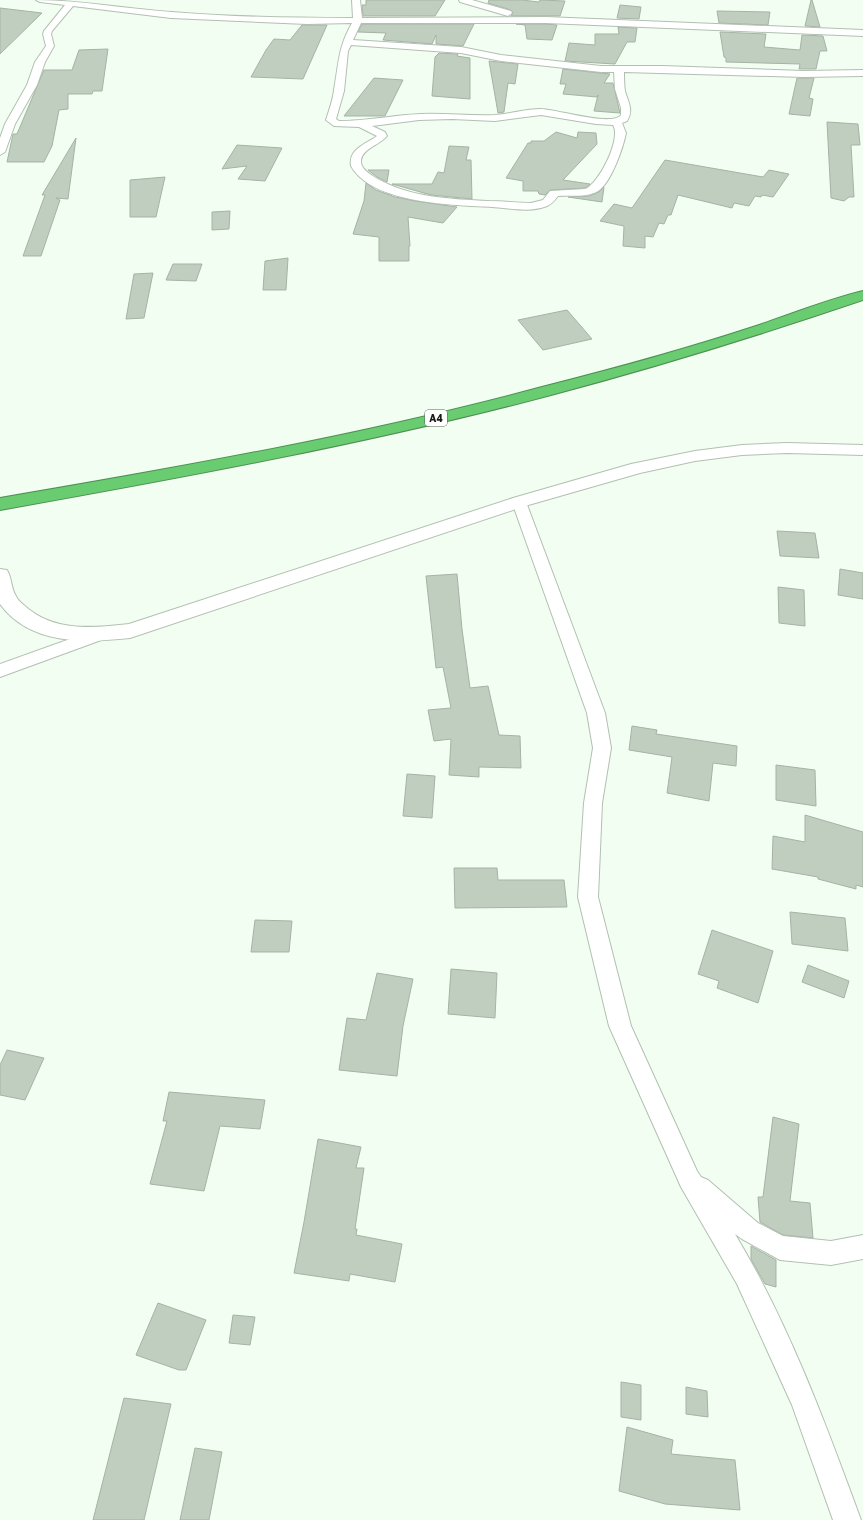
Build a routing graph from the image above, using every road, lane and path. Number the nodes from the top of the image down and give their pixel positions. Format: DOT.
graph roads {
  1 [pos="40,0"];
  2 [pos="356,0"];
  3 [pos="464,0"];
  4 [pos="70,4"];
  5 [pos="528,19"];
  6 [pos="358,21"];
  7 [pos="863,33"];
  8 [pos="348,42"];
  9 [pos="619,69"];
  10 [pos="863,73"];
  11 [pos="616,122"];
  12 [pos="361,124"];
  13 [pos="0,152"];
  14 [pos="863,295"];
  15 [pos="863,450"];
  16 [pos="519,502"];
  17 [pos="0,504"];
  18 [pos="0,575"];
  19 [pos="98,635"];
  20 [pos="0,670"];
  21 [pos="689,1178"];
  22 [pos="863,1248"];
  23 [pos="847,1520"];
  1 -- 4 [label="street"];
  2 -- 6 [label="street"];
  3 -- 5 [label="street"];
  4 -- 6 [label="street"];
  4 -- 13 [label="street"];
  5 -- 6 [label="street"];
  5 -- 7 [label="street"];
  6 -- 8 [label="street"];
  8 -- 9 [label="street"];
  8 -- 12 [label="street"];
  9 -- 10 [label="street"];
  9 -- 11 [label="street"];
  11 -- 12 [label="street"];
  11 -- 12 [label="street"];
  14 -- 17 [label="highway, A4"];
  15 -- 16 [label="main road"];
  16 -- 19 [label="main road"];
  16 -- 21 [label="street"];
  18 -- 19 [label="main road"];
  19 -- 20 [label="street"];
  21 -- 22 [label="street"];
  21 -- 23 [label="street"];
}
